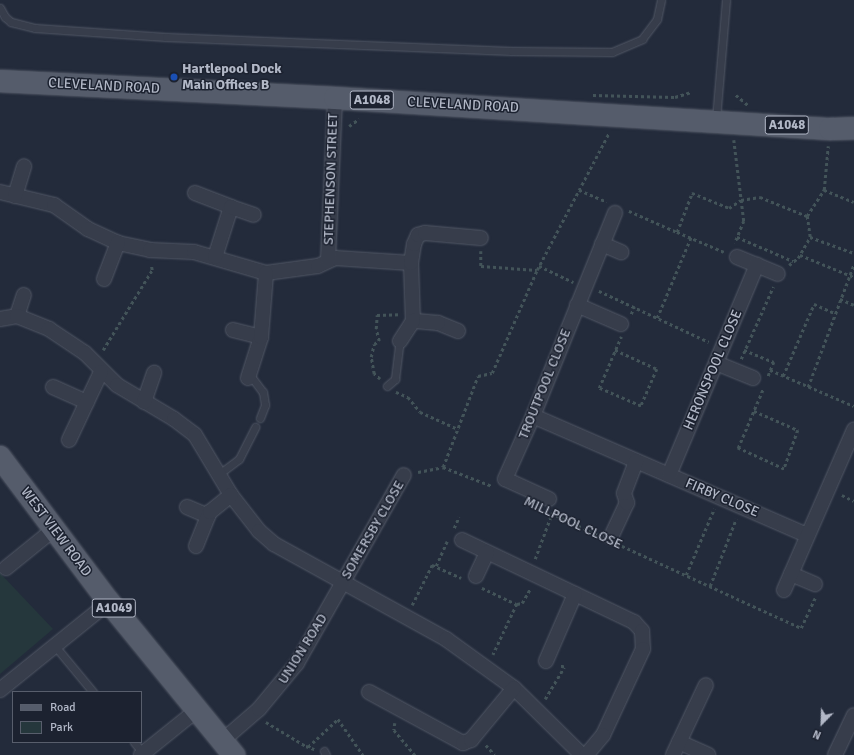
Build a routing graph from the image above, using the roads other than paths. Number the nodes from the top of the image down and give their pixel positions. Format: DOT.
graph roads {
  1 [pos="662,0"];
  2 [pos="726,0"];
  3 [pos="0,8"];
  4 [pos="0,81"];
  5 [pos="335,98"];
  6 [pos="716,120"];
  7 [pos="854,128"];
  8 [pos="24,166"];
  9 [pos="0,192"];
  10 [pos="195,193"];
  11 [pos="14,196"];
  12 [pos="232,207"];
  13 [pos="617,209"];
  14 [pos="254,215"];
  15 [pos="481,238"];
  16 [pos="118,243"];
  17 [pos="602,244"];
  18 [pos="621,252"];
  19 [pos="734,256"];
  20 [pos="215,257"];
  21 [pos="328,260"];
  22 [pos="411,263"];
  23 [pos="757,266"];
  24 [pos="266,273"];
  25 [pos="780,277"];
  26 [pos="104,279"];
  27 [pos="24,295"];
  28 [pos="577,305"];
  29 [pos="17,316"];
  30 [pos="0,319"];
  31 [pos="413,321"];
  32 [pos="624,326"];
  33 [pos="233,330"];
  34 [pos="458,331"];
  35 [pos="261,337"];
  36 [pos="400,341"];
  37 [pos="716,363"];
  38 [pos="101,372"];
  39 [pos="154,373"];
  40 [pos="249,377"];
  41 [pos="753,378"];
  42 [pos="387,386"];
  43 [pos="53,387"];
  44 [pos="87,402"];
  45 [pos="144,402"];
  46 [pos="533,416"];
  47 [pos="260,418"];
  48 [pos="255,427"];
  49 [pos="854,430"];
  50 [pos="69,440"];
  51 [pos="0,457"];
  52 [pos="636,461"];
  53 [pos="219,474"];
  54 [pos="410,475"];
  55 [pos="669,475"];
  56 [pos="231,495"];
  57 [pos="548,505"];
  58 [pos="187,507"];
  59 [pos="208,516"];
  60 [pos="53,530"];
  61 [pos="807,534"];
  62 [pos="610,539"];
  63 [pos="462,540"];
  64 [pos="196,546"];
  65 [pos="487,552"];
  66 [pos="6,568"];
  67 [pos="791,574"];
  68 [pos="474,581"];
  69 [pos="342,584"];
  70 [pos="815,584"];
  71 [pos="784,590"];
  72 [pos="575,594"];
  73 [pos="109,602"];
  74 [pos="54,646"];
  75 [pos="546,661"];
  76 [pos="706,685"];
  77 [pos="514,688"];
  78 [pos="0,690"];
  79 [pos="92,691"];
  80 [pos="369,692"];
  81 [pos="197,710"];
  82 [pos="854,715"];
  83 [pos="679,742"];
  84 [pos="135,743"];
  85 [pos="228,748"];
  86 [pos="146,753"];
  87 [pos="582,755"];
  88 [pos="586,755"];
  89 [pos="673,755"];
  90 [pos="708,755"];
  91 [pos="835,755"];
  1 -- 3 [label="lane"];
  2 -- 6 [label="lane"];
  4 -- 5 [label="main road, CLEVELAND ROAD / A1048"];
  5 -- 6 [label="main road, CLEVELAND ROAD / A1048"];
  5 -- 21 [label="street, STEPHENSON STREET"];
  6 -- 7 [label="main road, CLEVELAND ROAD / A1048"];
  8 -- 11 [label="street"];
  9 -- 11 [label="street"];
  10 -- 12 [label="street"];
  11 -- 16 [label="street"];
  12 -- 14 [label="street"];
  12 -- 20 [label="street"];
  13 -- 17 [label="street, TROUTPOOL CLOSE"];
  15 -- 22 [label="street"];
  16 -- 20 [label="street"];
  16 -- 26 [label="street"];
  17 -- 18 [label="street"];
  17 -- 28 [label="street, TROUTPOOL CLOSE"];
  19 -- 23 [label="street"];
  20 -- 24 [label="street"];
  21 -- 22 [label="street"];
  21 -- 24 [label="street"];
  22 -- 31 [label="street"];
  23 -- 25 [label="street"];
  23 -- 37 [label="street, HERONSPOOL CLOSE"];
  24 -- 35 [label="street"];
  27 -- 29 [label="street"];
  28 -- 32 [label="street"];
  28 -- 46 [label="street, TROUTPOOL CLOSE"];
  29 -- 30 [label="street"];
  29 -- 38 [label="street"];
  31 -- 34 [label="street"];
  31 -- 36 [label="street"];
  33 -- 35 [label="street"];
  35 -- 40 [label="street"];
  36 -- 42 [label="lane"];
  37 -- 41 [label="street"];
  37 -- 55 [label="street, HERONSPOOL CLOSE"];
  38 -- 44 [label="street"];
  38 -- 45 [label="street"];
  39 -- 45 [label="street"];
  40 -- 47 [label="lane"];
  43 -- 44 [label="street"];
  44 -- 50 [label="street"];
  45 -- 53 [label="street"];
  46 -- 52 [label="street, FIRBY CLOSE"];
  46 -- 57 [label="street, TROUTPOOL CLOSE"];
  48 -- 53 [label="lane"];
  49 -- 61 [label="street"];
  51 -- 60 [label="main road, WEST VIEW ROAD / A1049"];
  52 -- 55 [label="street, FIRBY CLOSE"];
  52 -- 62 [label="street"];
  53 -- 56 [label="street"];
  54 -- 69 [label="street, SOMERSBY CLOSE"];
  55 -- 61 [label="street, FIRBY CLOSE"];
  56 -- 59 [label="street"];
  56 -- 69 [label="street"];
  58 -- 59 [label="street"];
  59 -- 64 [label="street"];
  60 -- 66 [label="street"];
  60 -- 73 [label="main road, WEST VIEW ROAD / A1049"];
  61 -- 67 [label="street"];
  63 -- 65 [label="street"];
  65 -- 68 [label="street"];
  65 -- 72 [label="street"];
  67 -- 70 [label="street"];
  67 -- 71 [label="street"];
  69 -- 77 [label="street"];
  69 -- 85 [label="street, UNION ROAD"];
  72 -- 75 [label="street"];
  72 -- 88 [label="street"];
  73 -- 74 [label="street"];
  73 -- 81 [label="main road, WEST VIEW ROAD / A1049"];
  74 -- 78 [label="street"];
  74 -- 79 [label="lane"];
  76 -- 83 [label="street"];
  77 -- 80 [label="street"];
  77 -- 87 [label="street"];
  81 -- 85 [label="main road, WEST VIEW ROAD / A1049"];
  81 -- 86 [label="street"];
  82 -- 91 [label="street"];
  83 -- 89 [label="street"];
  83 -- 90 [label="street"];
  84 -- 86 [label="lane"];
}
